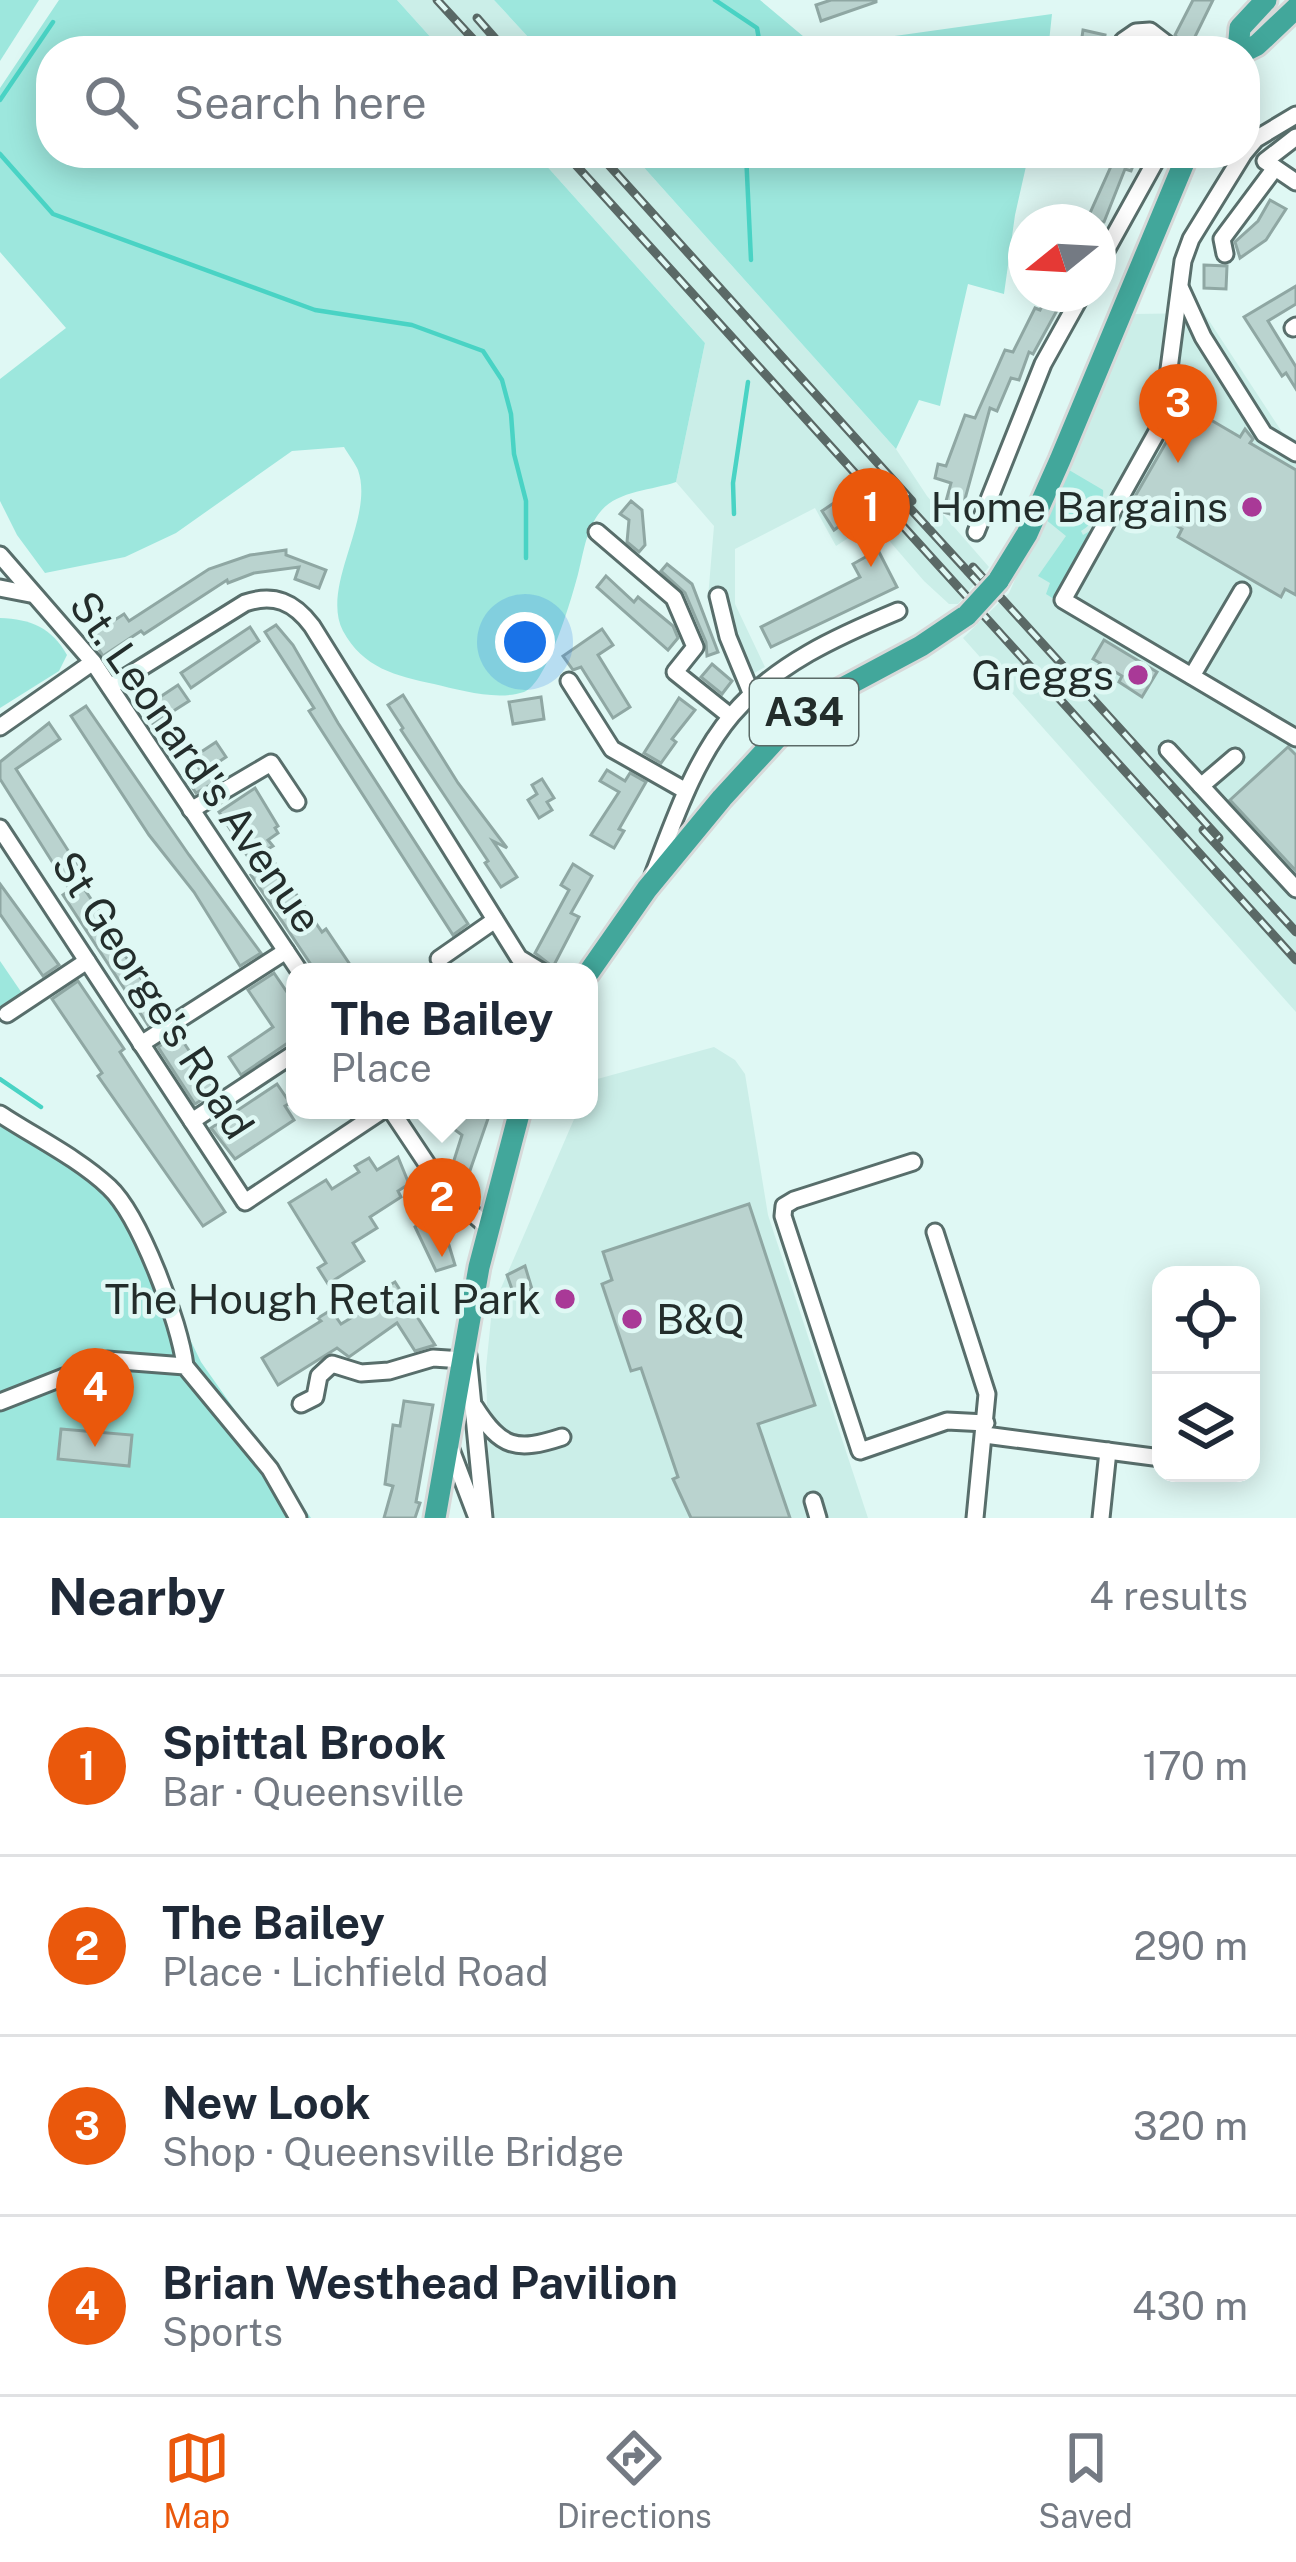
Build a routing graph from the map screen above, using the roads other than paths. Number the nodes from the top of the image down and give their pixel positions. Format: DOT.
graph roads {
  1 [pos="1266,0"];
  2 [pos="1296,8"];
  3 [pos="1240,36"];
  4 [pos="1260,42"];
  5 [pos="1296,115"];
  6 [pos="1296,136"];
  7 [pos="1260,137"];
  8 [pos="1270,165"];
  9 [pos="1152,168"];
  10 [pos="1182,168"];
  11 [pos="1235,168"];
  12 [pos="1296,182"];
  13 [pos="1116,232"];
  14 [pos="1226,254"];
  15 [pos="1179,286"];
  16 [pos="1072,312"];
  17 [pos="1174,337"];
  18 [pos="1203,337"];
  19 [pos="1296,453"];
  20 [pos="597,532"];
  21 [pos="976,532"];
  22 [pos="0,555"];
  23 [pos="0,588"];
  24 [pos="1242,591"];
  25 [pos="33,595"];
  26 [pos="718,596"];
  27 [pos="898,611"];
  28 [pos="93,662"];
  29 [pos="1192,676"];
  30 [pos="569,681"];
  31 [pos="110,688"];
  32 [pos="752,695"];
  33 [pos="730,716"];
  34 [pos="0,728"];
  35 [pos="1296,738"];
  36 [pos="1168,751"];
  37 [pos="1235,757"];
  38 [pos="1202,786"];
  39 [pos="686,791"];
  40 [pos="297,802"];
  41 [pos="190,810"];
  42 [pos="0,828"];
  43 [pos="647,889"];
  44 [pos="1296,889"];
  45 [pos="495,920"];
  46 [pos="286,951"];
  47 [pos="439,959"];
  48 [pos="87,961"];
  49 [pos="294,963"];
  50 [pos="527,963"];
  51 [pos="595,963"];
  52 [pos="7,1014"];
  53 [pos="141,1044"];
  54 [pos="286,1060"];
  55 [pos="0,1114"];
  56 [pos="373,1119"];
  57 [pos="393,1119"];
  58 [pos="518,1119"];
  59 [pos="192,1121"];
  60 [pos="913,1162"];
  61 [pos="488,1227"];
  62 [pos="935,1232"];
  63 [pos="465,1350"];
  64 [pos="185,1366"];
  65 [pos="0,1402"];
  66 [pos="301,1404"];
  67 [pos="473,1404"];
  68 [pos="986,1429"];
  69 [pos="562,1437"];
  70 [pos="450,1447"];
  71 [pos="1108,1451"];
  72 [pos="1152,1457"];
  73 [pos="298,1518"];
  74 [pos="435,1518"];
  75 [pos="481,1518"];
  76 [pos="975,1518"];
  77 [pos="1101,1518"];
  1 -- 3 [label="highway"];
  2 -- 4 [label="highway"];
  5 -- 7 [label="street"];
  6 -- 8 [label="street"];
  8 -- 12 [label="street"];
  8 -- 14 [label="street"];
  9 -- 13 [label="street"];
  10 -- 43 [label="highway, A34, bridge"];
  11 -- 15 [label="street"];
  15 -- 17 [label="street"];
  15 -- 18 [label="street"];
  16 -- 21 [label="street"];
  17 -- 18 [label="street"];
  17 -- 29 [label="street"];
  18 -- 19 [label="street"];
  20 -- 33 [label="street"];
  22 -- 25 [label="street, St. Leonard's Avenue"];
  23 -- 25 [label="street, St. Leonard's Avenue"];
  24 -- 29 [label="street"];
  25 -- 28 [label="street, St. Leonard's Avenue"];
  26 -- 32 [label="street"];
  27 -- 32 [label="street"];
  28 -- 31 [label="street, St. Leonard's Avenue"];
  28 -- 34 [label="street"];
  29 -- 35 [label="street"];
  30 -- 39 [label="street"];
  31 -- 41 [label="street, St. Leonard's Avenue"];
  31 -- 45 [label="street"];
  32 -- 33 [label="street"];
  33 -- 39 [label="street"];
  36 -- 38 [label="street"];
  37 -- 38 [label="street"];
  38 -- 44 [label="street"];
  39 -- 43 [label="street"];
  40 -- 41 [label="street"];
  41 -- 46 [label="street, St. Leonard's Avenue"];
  42 -- 48 [label="street, St George's Road"];
  43 -- 51 [label="highway, A34"];
  45 -- 47 [label="street"];
  45 -- 50 [label="street"];
  46 -- 49 [label="street, St. Leonard's Avenue"];
  46 -- 53 [label="street"];
  48 -- 52 [label="street"];
  48 -- 53 [label="street, St George's Road"];
  53 -- 59 [label="street, St George's Road"];
  54 -- 59 [label="street"];
  55 -- 64 [label="street"];
  56 -- 59 [label="street, St George's Road"];
  57 -- 61 [label="street"];
  58 -- 61 [label="highway"];
  60 -- 68 [label="street"];
  61 -- 63 [label="highway"];
  62 -- 68 [label="street"];
  63 -- 66 [label="street"];
  63 -- 67 [label="street"];
  63 -- 70 [label="highway"];
  64 -- 65 [label="street"];
  64 -- 73 [label="street"];
  67 -- 69 [label="street"];
  67 -- 75 [label="street"];
  68 -- 71 [label="street"];
  68 -- 76 [label="street"];
  70 -- 74 [label="highway"];
  70 -- 75 [label="street"];
  71 -- 72 [label="street"];
  71 -- 77 [label="street"];
}
